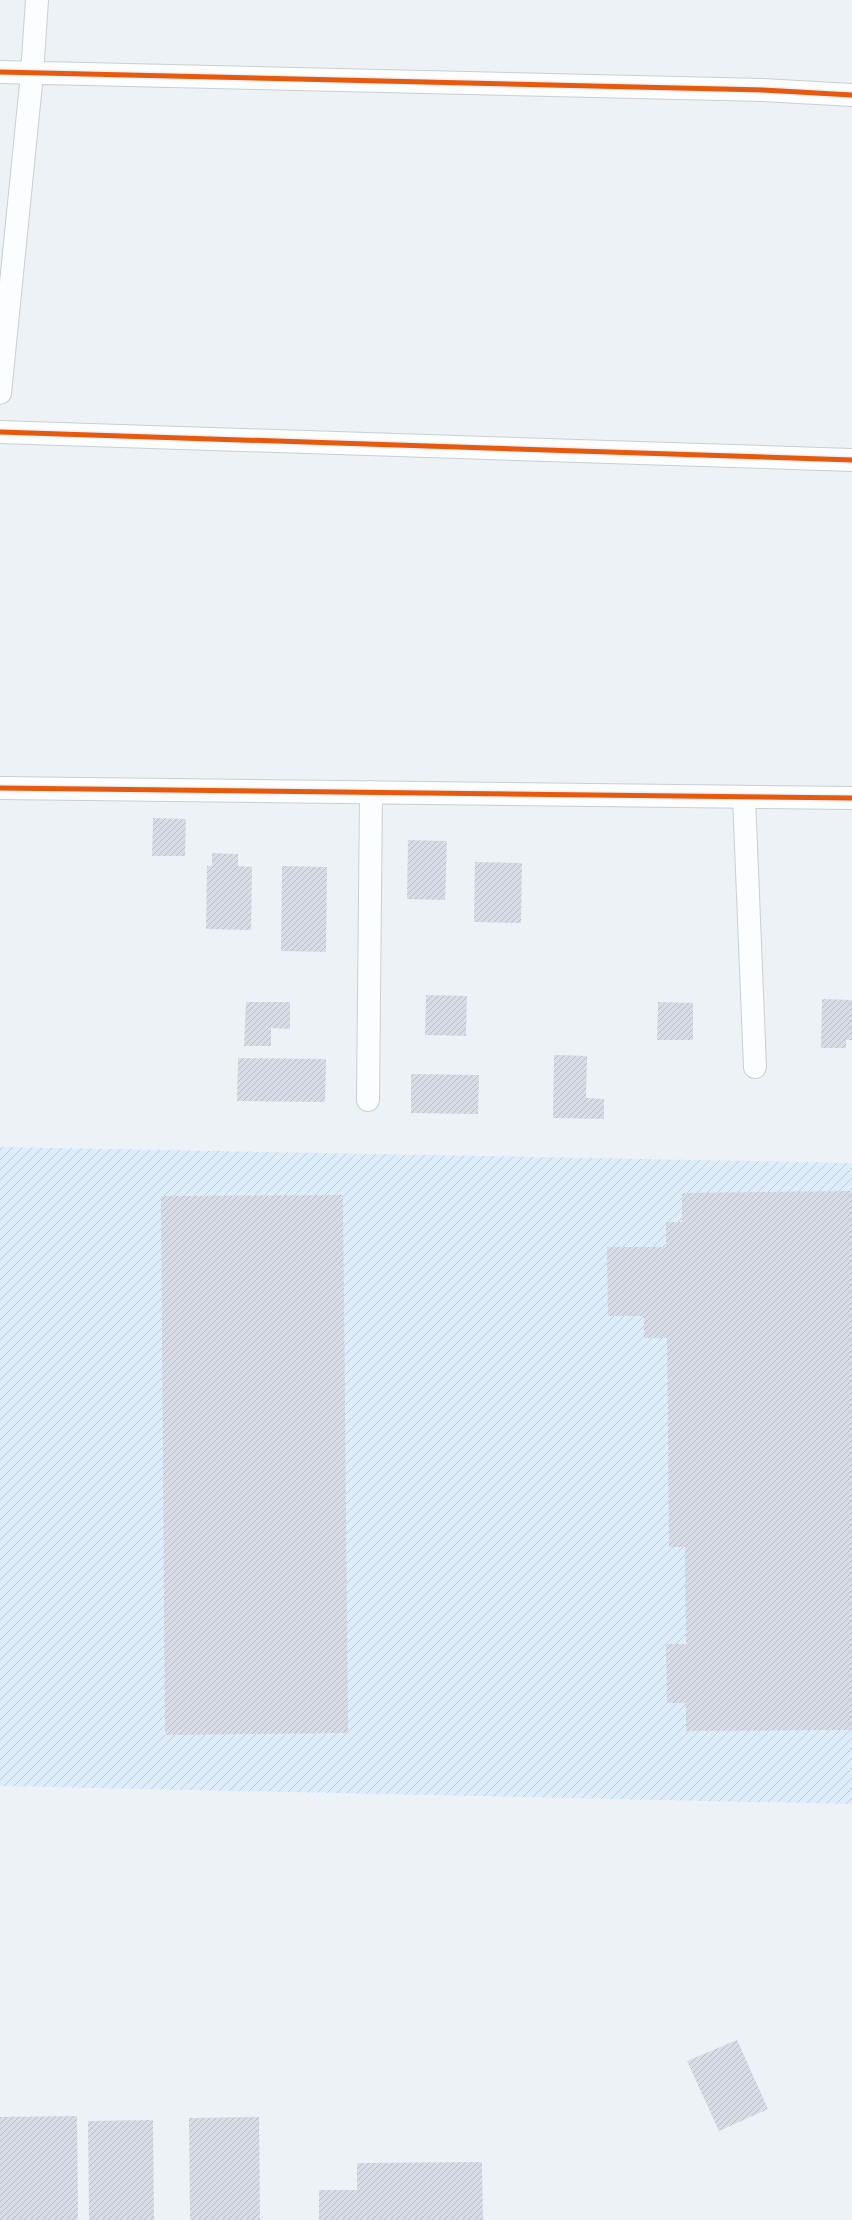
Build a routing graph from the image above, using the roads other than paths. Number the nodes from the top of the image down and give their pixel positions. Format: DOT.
graph roads {
  1 [pos="37,0"];
  2 [pos="0,72"];
  3 [pos="32,74"];
  4 [pos="852,95"];
  5 [pos="0,394"];
  6 [pos="0,432"];
  7 [pos="852,460"];
  8 [pos="0,788"];
  9 [pos="371,792"];
  10 [pos="744,797"];
  11 [pos="852,798"];
  12 [pos="755,1067"];
  13 [pos="368,1100"];
  1 -- 3 [label="street"];
  2 -- 3 [label="street"];
  3 -- 4 [label="street"];
  3 -- 5 [label="street"];
  6 -- 7 [label="street"];
  8 -- 9 [label="street"];
  9 -- 10 [label="street"];
  9 -- 13 [label="street"];
  10 -- 11 [label="street"];
  10 -- 12 [label="street"];
}
